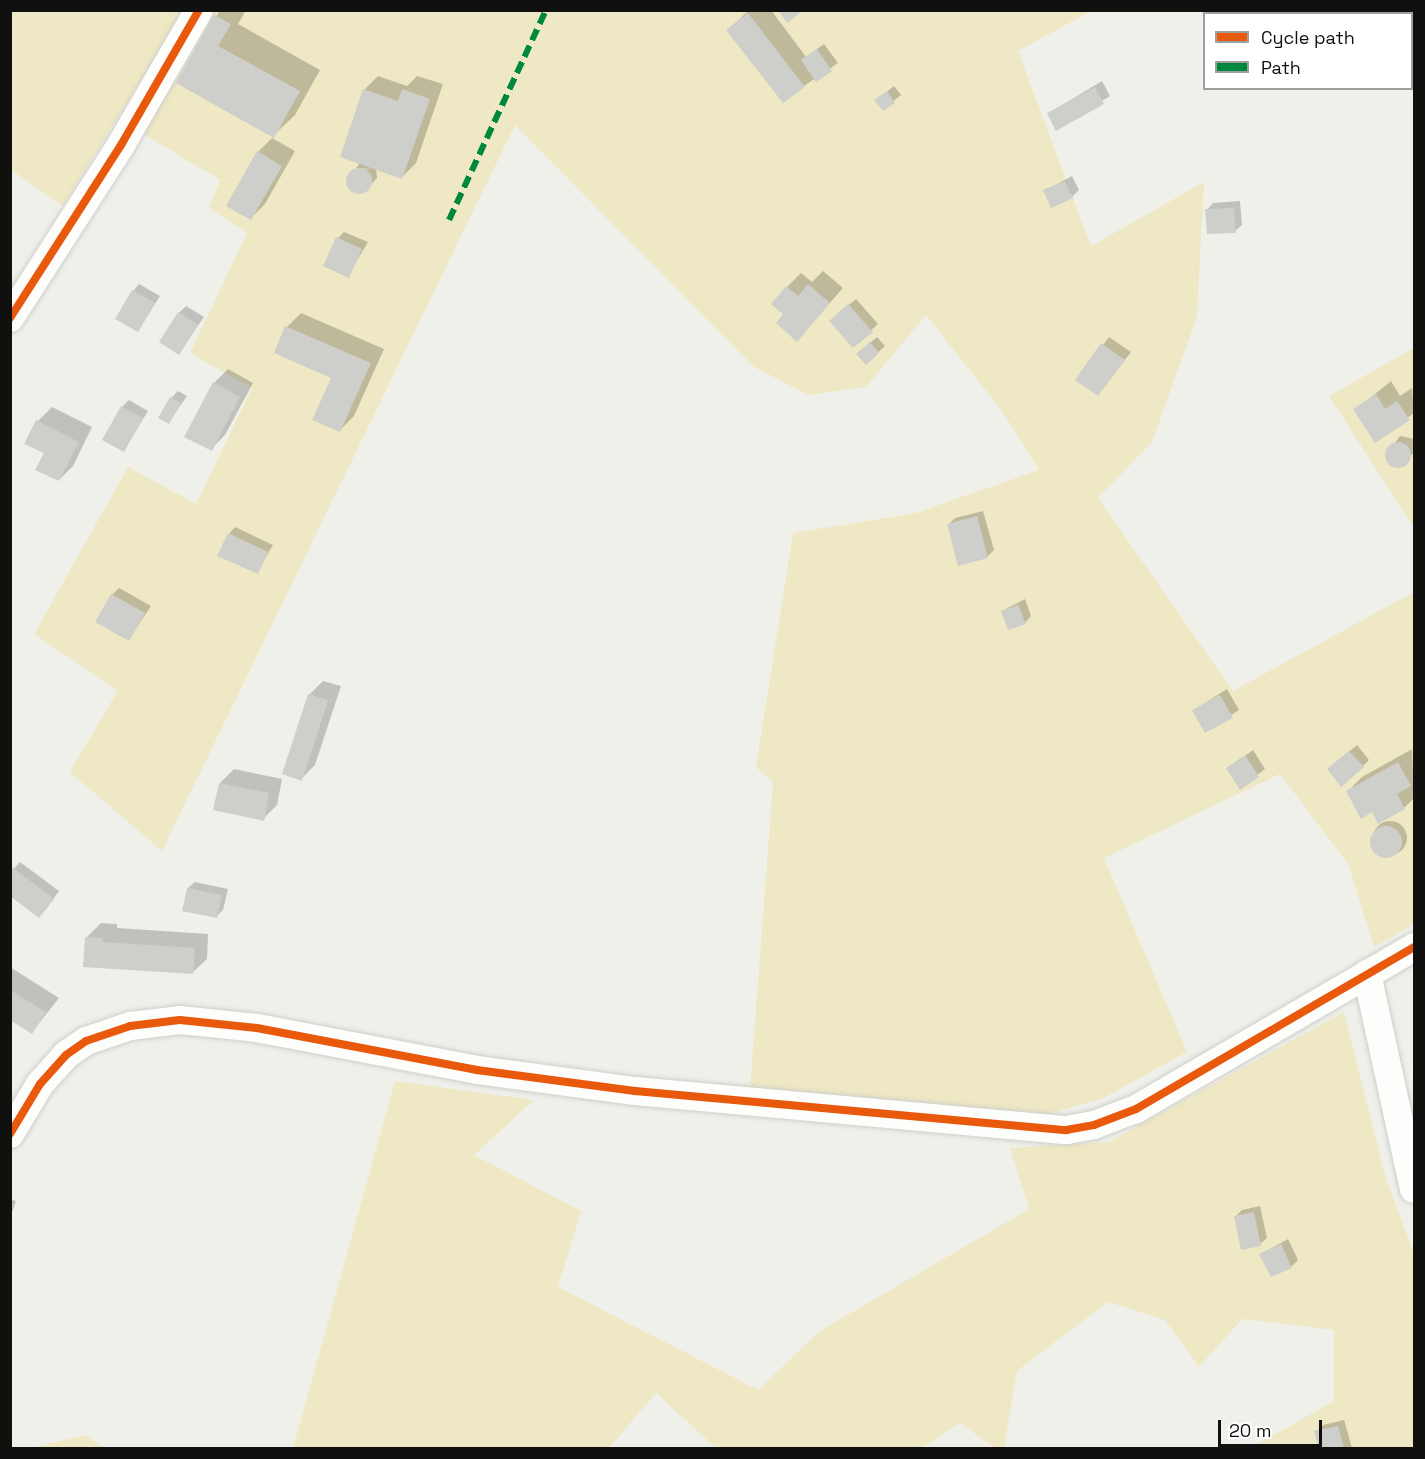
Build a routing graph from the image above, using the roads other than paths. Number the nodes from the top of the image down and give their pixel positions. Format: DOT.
graph roads {
  1 [pos="199,10"];
  2 [pos="10,318"];
  3 [pos="1414,947"];
  4 [pos="1367,974"];
  5 [pos="10,1134"];
  6 [pos="1414,1189"];
  1 -- 2 [label="street"];
  3 -- 4 [label="street"];
  4 -- 5 [label="street"];
  4 -- 6 [label="street"];
}
